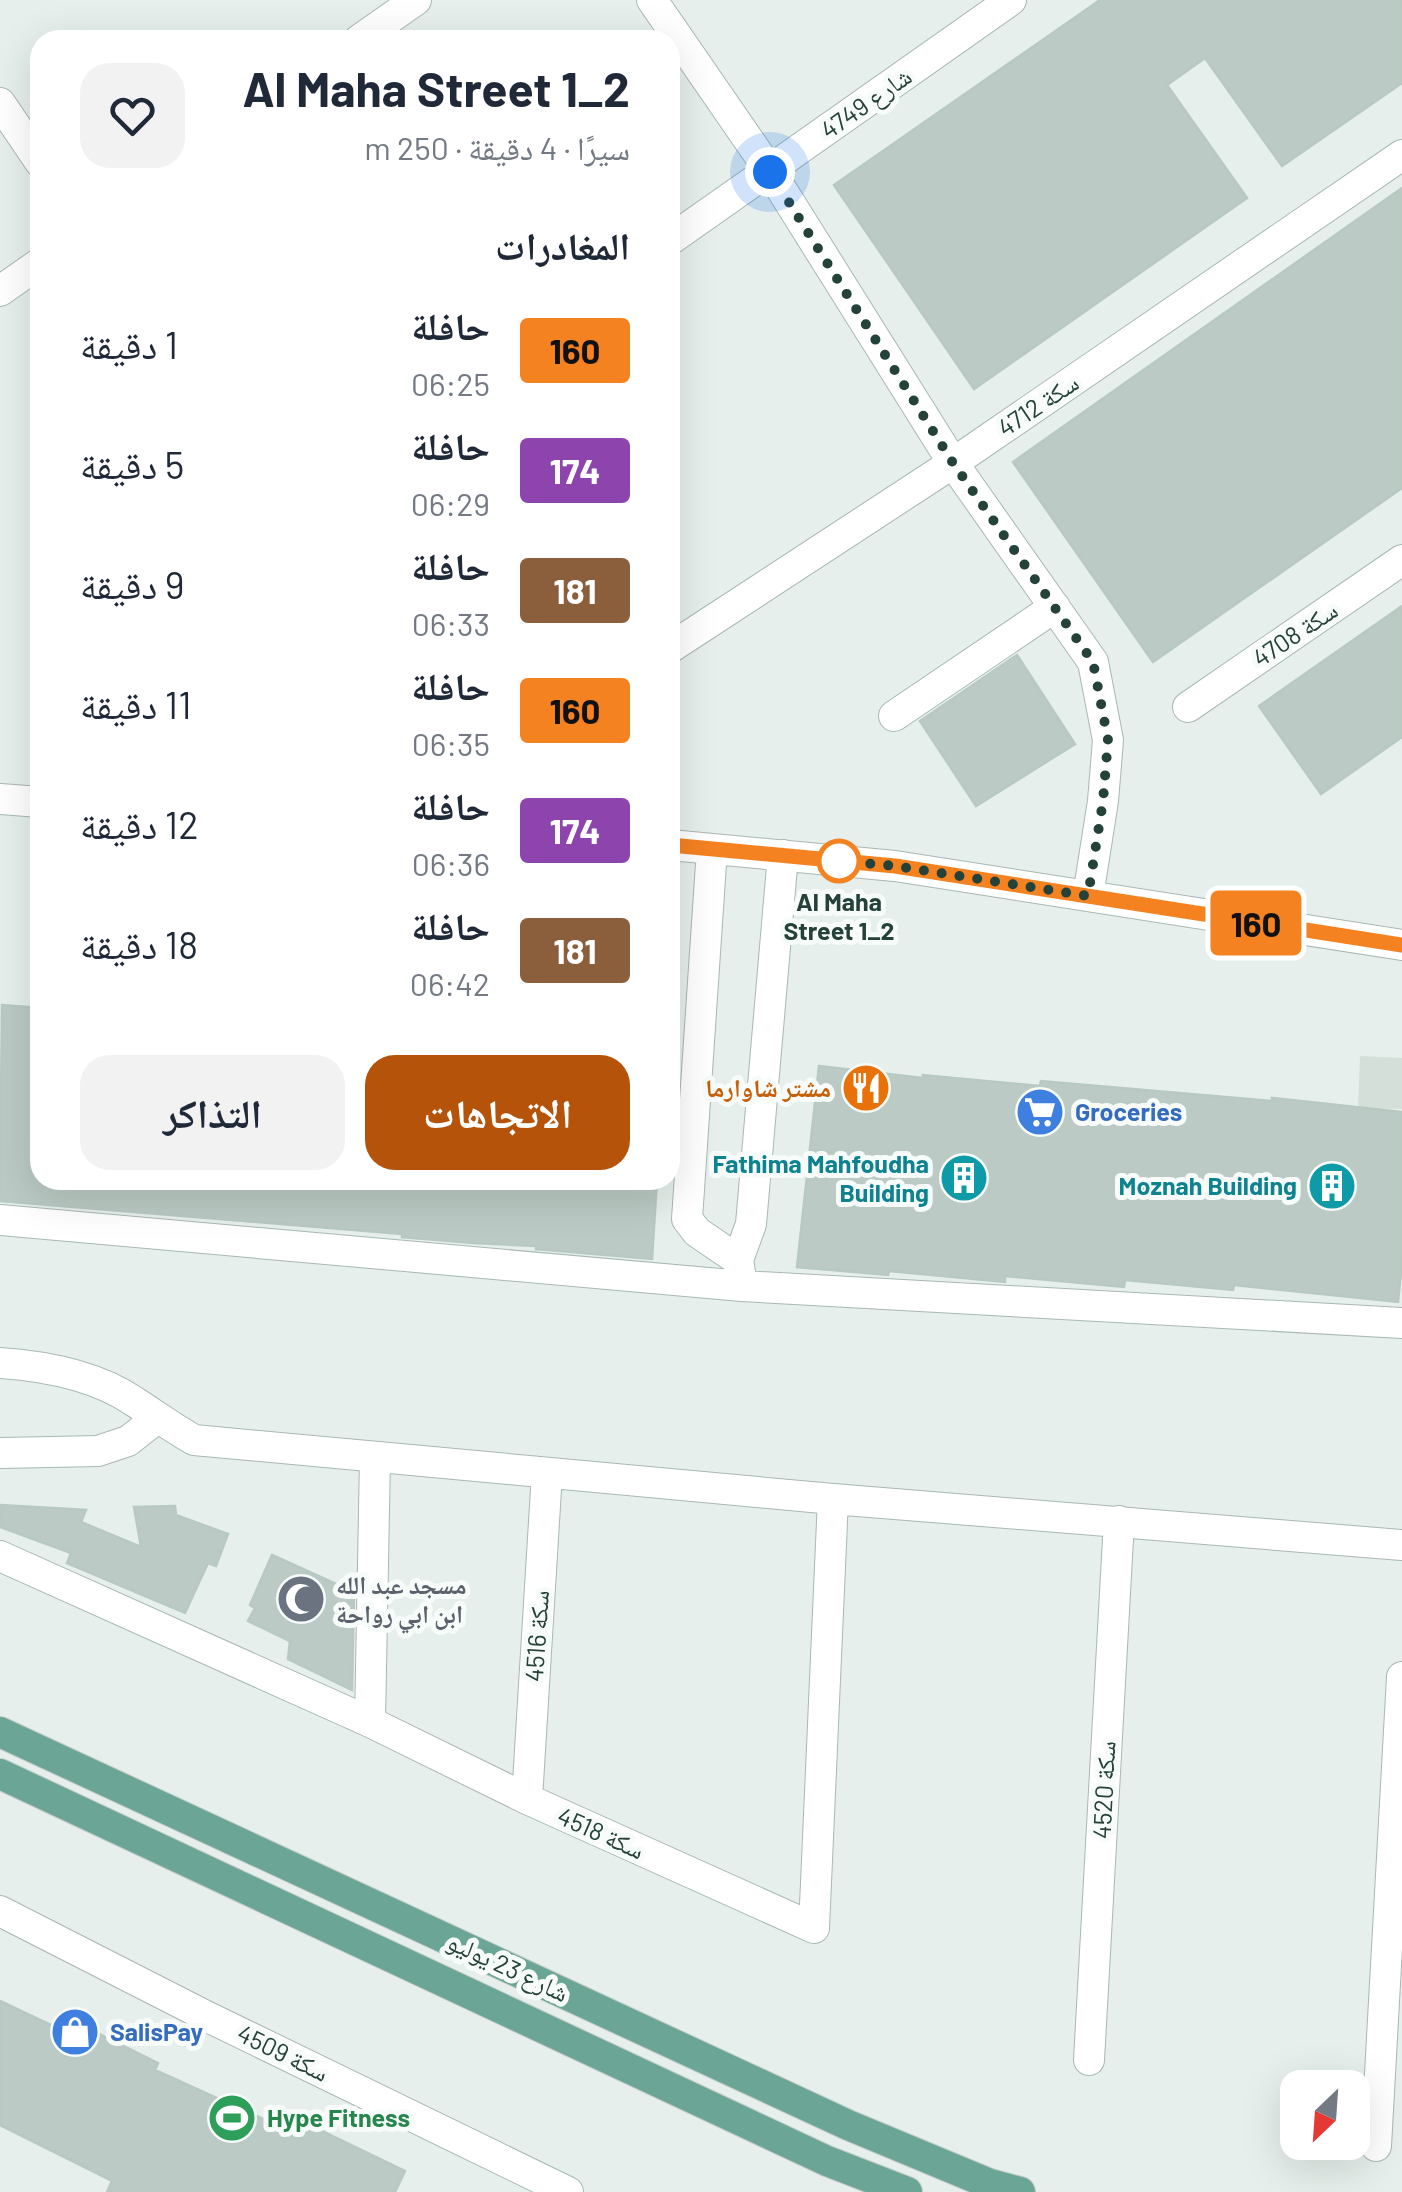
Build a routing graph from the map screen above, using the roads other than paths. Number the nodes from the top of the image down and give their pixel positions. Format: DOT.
graph roads {
  1 [pos="416,0"];
  2 [pos="652,0"];
  3 [pos="1011,0"];
  4 [pos="373,30"];
  5 [pos="673,30"];
  6 [pos="680,41"];
  7 [pos="0,104"];
  8 [pos="30,148"];
  9 [pos="1402,155"];
  10 [pos="770,172"];
  11 [pos="680,233"];
  12 [pos="30,270"];
  13 [pos="0,291"];
  14 [pos="953,463"];
  15 [pos="1402,560"];
  16 [pos="1055,607"];
  17 [pos="680,641"];
  18 [pos="1188,707"];
  19 [pos="894,716"];
  20 [pos="0,799"];
  21 [pos="30,801"];
  22 [pos="680,846"];
  23 [pos="712,849"];
  24 [pos="783,856"];
  25 [pos="1088,896"];
  26 [pos="1402,945"];
  27 [pos="0,1220"];
  28 [pos="740,1273"];
  29 [pos="1402,1323"];
  30 [pos="0,1363"];
  31 [pos="156,1419"];
  32 [pos="0,1453"];
  33 [pos="375,1458"];
  34 [pos="547,1473"];
  35 [pos="833,1499"];
  36 [pos="1119,1521"];
  37 [pos="1402,1545"];
  38 [pos="0,1556"];
  39 [pos="1402,1678"];
  40 [pos="370,1722"];
  41 [pos="0,1732"];
  42 [pos="0,1774"];
  43 [pos="527,1799"];
  44 [pos="0,1911"];
  45 [pos="1089,2060"];
  46 [pos="1376,2146"];
  47 [pos="568,2192"];
  48 [pos="906,2192"];
  49 [pos="1020,2192"];
  1 -- 4 [label="street"];
  2 -- 5 [label="street"];
  3 -- 10 [label="street, 4749 شارع"];
  6 -- 10 [label="street"];
  7 -- 8 [label="street"];
  9 -- 14 [label="street, سكة 4712"];
  10 -- 11 [label="street, 4749 شارع"];
  10 -- 14 [label="street"];
  12 -- 13 [label="street"];
  14 -- 16 [label="street"];
  14 -- 17 [label="street, سكة 4712"];
  15 -- 18 [label="street, سكة 4708"];
  16 -- 19 [label="street"];
  16 -- 25 [label="street"];
  20 -- 21 [label="street"];
  22 -- 23 [label="street"];
  23 -- 24 [label="street"];
  23 -- 28 [label="street"];
  24 -- 25 [label="street"];
  24 -- 28 [label="street"];
  25 -- 26 [label="street"];
  27 -- 28 [label="street"];
  28 -- 29 [label="street"];
  30 -- 31 [label="street"];
  31 -- 32 [label="street"];
  31 -- 33 [label="street"];
  33 -- 34 [label="street"];
  33 -- 40 [label="street"];
  34 -- 35 [label="street"];
  34 -- 43 [label="street, سكة 4516"];
  35 -- 36 [label="street"];
  35 -- 43 [label="street, سكة 4518"];
  36 -- 37 [label="street"];
  36 -- 45 [label="street, سكة 4520"];
  38 -- 40 [label="street, سكة 4518"];
  39 -- 46 [label="street"];
  40 -- 43 [label="street, سكة 4518"];
  41 -- 49 [label="main road, شارع 23 يوليو"];
  42 -- 48 [label="main road, شارع 23 يوليو"];
  44 -- 47 [label="street, سكة 4509"];
}
